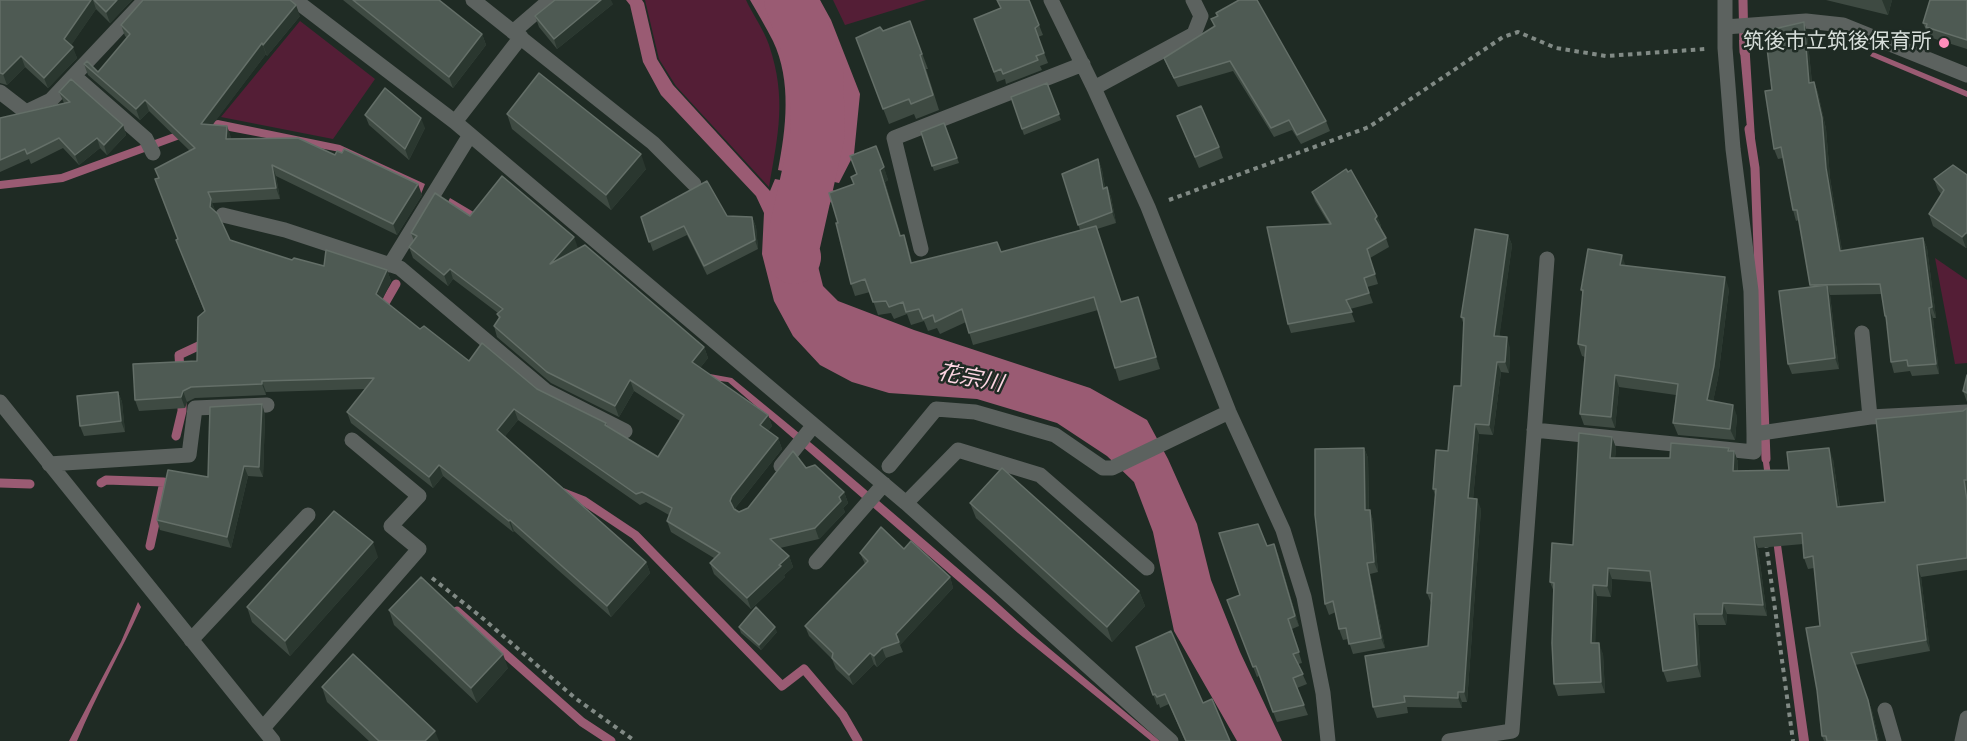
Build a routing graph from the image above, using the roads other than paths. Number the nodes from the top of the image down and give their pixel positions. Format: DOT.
graph roads {
  1 [pos="145,0"];
  2 [pos="295,0"];
  3 [pos="473,0"];
  4 [pos="550,0"];
  5 [pos="1051,0"];
  6 [pos="1193,0"];
  7 [pos="1725,0"];
  8 [pos="1725,27"];
  9 [pos="517,35"];
  10 [pos="1083,64"];
  11 [pos="1967,75"];
  12 [pos="74,76"];
  13 [pos="1094,87"];
  14 [pos="0,92"];
  15 [pos="455,122"];
  16 [pos="470,135"];
  17 [pos="153,153"];
  18 [pos="694,184"];
  19 [pos="222,215"];
  20 [pos="921,249"];
  21 [pos="1547,259"];
  22 [pos="390,265"];
  23 [pos="1862,333"];
  24 [pos="0,402"];
  25 [pos="267,405"];
  26 [pos="1229,412"];
  27 [pos="1967,412"];
  28 [pos="1870,417"];
  29 [pos="813,426"];
  30 [pos="1534,430"];
  31 [pos="625,431"];
  32 [pos="1754,434"];
  33 [pos="352,440"];
  34 [pos="49,464"];
  35 [pos="889,465"];
  36 [pos="772,478"];
  37 [pos="884,484"];
  38 [pos="906,502"];
  39 [pos="308,515"];
  40 [pos="816,562"];
  41 [pos="1147,568"];
  42 [pos="191,640"];
  43 [pos="1885,710"];
  44 [pos="263,728"];
  45 [pos="273,741"];
  46 [pos="1171,741"];
  47 [pos="1328,741"];
  48 [pos="1449,741"];
  49 [pos="1894,741"];
  1 -- 12 [label="street"];
  2 -- 15 [label="street"];
  3 -- 9 [label="street"];
  4 -- 9 [label="street"];
  5 -- 10 [label="street"];
  6 -- 13 [label="street"];
  7 -- 8 [label="street"];
  8 -- 11 [label="street"];
  8 -- 32 [label="street"];
  9 -- 15 [label="street"];
  9 -- 18 [label="street"];
  10 -- 13 [label="street"];
  10 -- 20 [label="street"];
  12 -- 14 [label="street"];
  12 -- 17 [label="street"];
  13 -- 26 [label="street"];
  15 -- 16 [label="street"];
  16 -- 22 [label="street"];
  16 -- 29 [label="street"];
  19 -- 22 [label="street"];
  21 -- 30 [label="street"];
  22 -- 31 [label="street"];
  23 -- 28 [label="street"];
  24 -- 34 [label="street"];
  25 -- 34 [label="street"];
  26 -- 35 [label="street"];
  26 -- 47 [label="street"];
  27 -- 28 [label="street"];
  28 -- 32 [label="street"];
  29 -- 36 [label="street"];
  29 -- 37 [label="street"];
  30 -- 32 [label="street"];
  30 -- 48 [label="street"];
  33 -- 44 [label="street"];
  34 -- 42 [label="street"];
  37 -- 38 [label="street"];
  37 -- 40 [label="street"];
  38 -- 41 [label="street"];
  38 -- 46 [label="street"];
  39 -- 42 [label="street"];
  42 -- 44 [label="street"];
  43 -- 49 [label="street"];
  44 -- 45 [label="street"];
}
